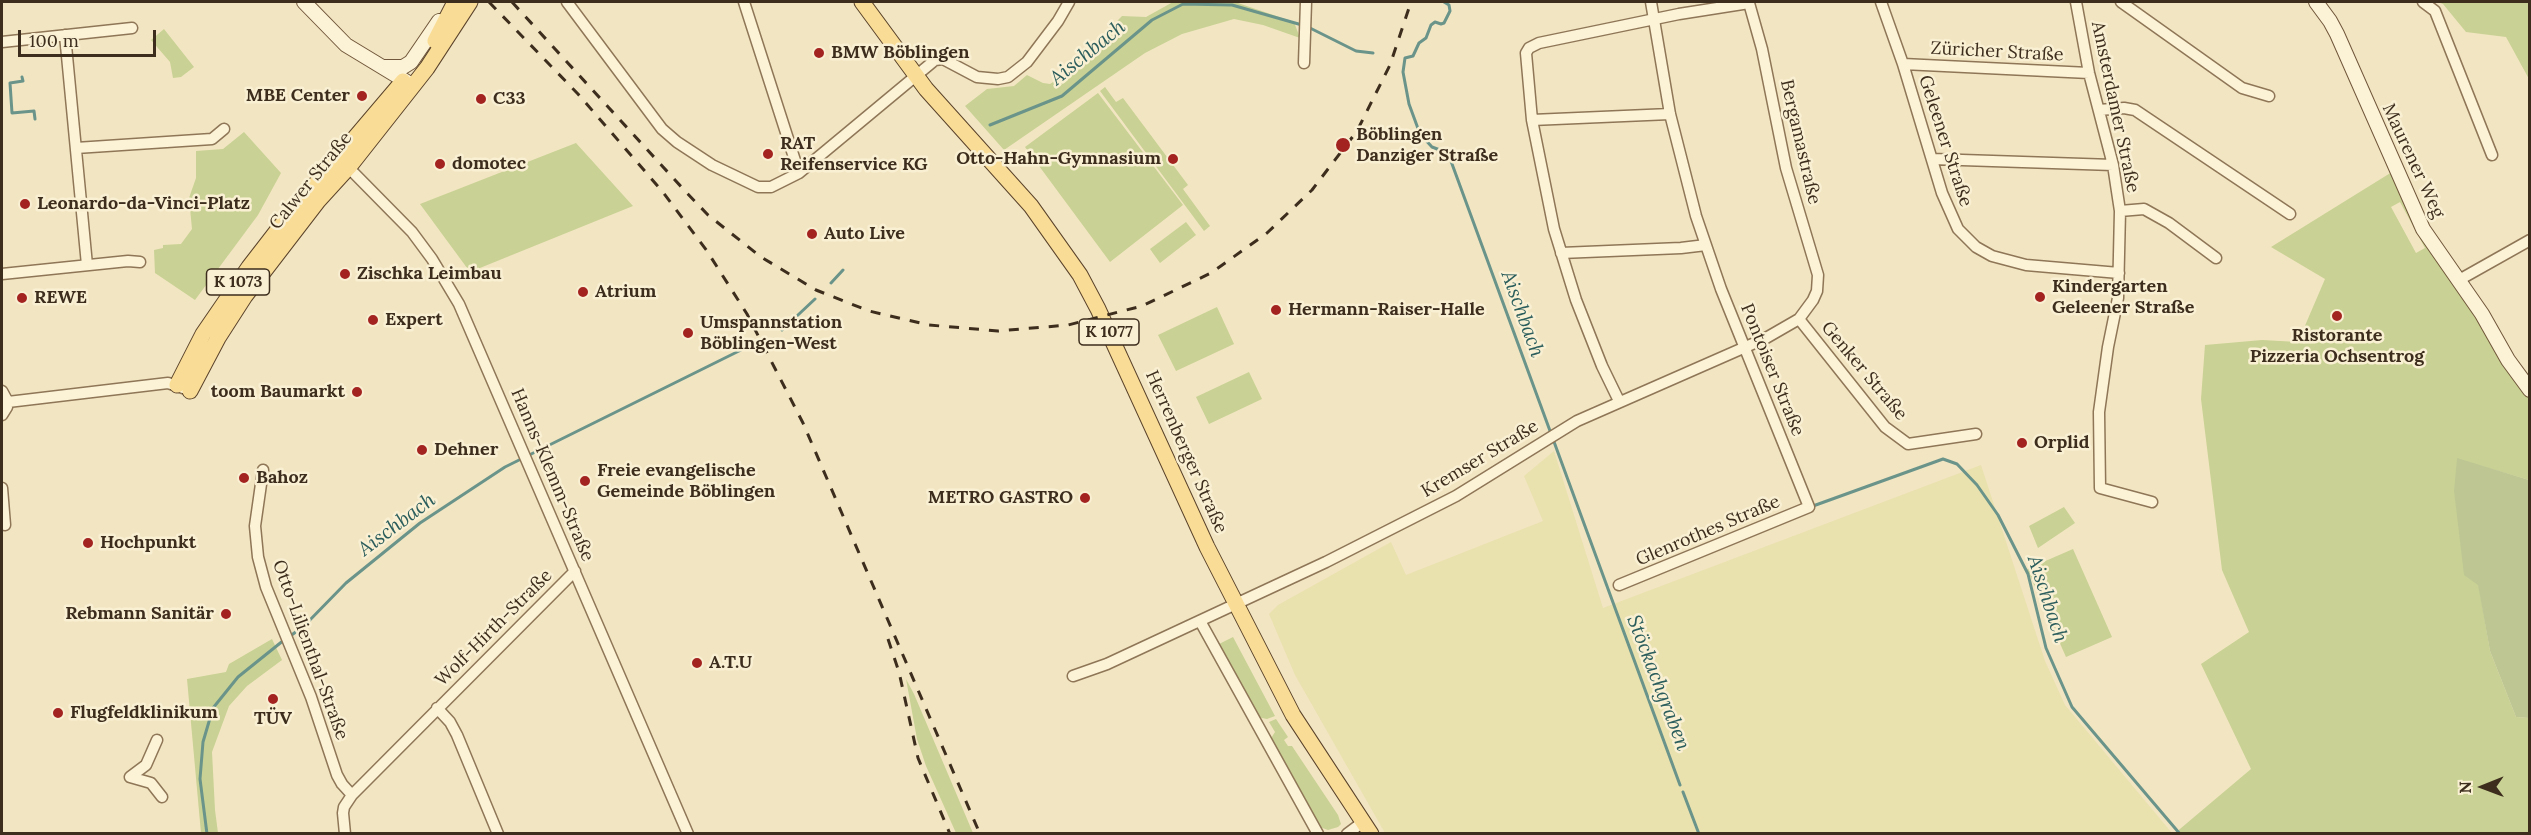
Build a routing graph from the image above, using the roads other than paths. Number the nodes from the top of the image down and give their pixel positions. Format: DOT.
graph roads {
  1 [pos="304,2"];
  2 [pos="567,2"];
  3 [pos="744,2"];
  4 [pos="862,2"];
  5 [pos="1069,2"];
  6 [pos="1306,2"];
  7 [pos="1651,2"];
  8 [pos="1881,2"];
  9 [pos="2076,2"];
  10 [pos="2121,2"];
  11 [pos="2423,2"];
  12 [pos="2319,3"];
  13 [pos="461,5"];
  14 [pos="1653,19"];
  15 [pos="132,28"];
  16 [pos="65,35"];
  17 [pos="2,42"];
  18 [pos="1304,63"];
  19 [pos="1903,64"];
  20 [pos="2089,73"];
  21 [pos="915,76"];
  22 [pos="406,78"];
  23 [pos="2269,96"];
  24 [pos="2099,110"];
  25 [pos="1670,114"];
  26 [pos="1532,120"];
  27 [pos="224,129"];
  28 [pos="76,148"];
  29 [pos="2492,155"];
  30 [pos="1932,159"];
  31 [pos="344,163"];
  32 [pos="2113,165"];
  33 [pos="799,172"];
  34 [pos="2120,211"];
  35 [pos="2290,214"];
  36 [pos="2529,240"];
  37 [pos="1706,245"];
  38 [pos="1561,253"];
  39 [pos="2216,258"];
  40 [pos="140,262"];
  41 [pos="87,265"];
  42 [pos="2119,273"];
  43 [pos="2,274"];
  44 [pos="2459,280"];
  45 [pos="1799,319"];
  46 [pos="1744,348"];
  47 [pos="2527,380"];
  48 [pos="183,388"];
  49 [pos="2,391"];
  50 [pos="1619,401"];
  51 [pos="8,402"];
  52 [pos="2,415"];
  53 [pos="1976,434"];
  54 [pos="263,470"];
  55 [pos="2,488"];
  56 [pos="2151,502"];
  57 [pos="1809,507"];
  58 [pos="5,525"];
  59 [pos="575,572"];
  60 [pos="1619,585"];
  61 [pos="1236,604"];
  62 [pos="1200,621"];
  63 [pos="1073,676"];
  64 [pos="437,708"];
  65 [pos="156,740"];
  66 [pos="352,795"];
  67 [pos="162,797"];
  68 [pos="1367,828"];
  69 [pos="345,834"];
  70 [pos="498,834"];
  71 [pos="688,834"];
  72 [pos="1318,834"];
  73 [pos="1347,834"];
  1 -- 22 [label="street"];
  2 -- 33 [label="street"];
  3 -- 33 [label="street"];
  4 -- 21 [label="main road, Herrenberger Straße / K 1077"];
  5 -- 21 [label="street"];
  6 -- 18 [label="street"];
  7 -- 14 [label="street, Pontoiser Straße"];
  8 -- 19 [label="street, Geleener Straße"];
  9 -- 20 [label="street, Amsterdamer Straße"];
  10 -- 23 [label="street"];
  11 -- 29 [label="street"];
  12 -- 44 [label="street, Maurener Weg"];
  13 -- 22 [label="main road, Calwer Straße / K 1073"];
  13 -- 22 [label="street, Calwer Straße"];
  14 -- 25 [label="street, Pontoiser Straße"];
  14 -- 26 [label="street"];
  14 -- 45 [label="street, Bergamastraße"];
  15 -- 16 [label="street"];
  16 -- 17 [label="street"];
  16 -- 28 [label="street"];
  19 -- 20 [label="street, Züricher Straße"];
  19 -- 30 [label="street, Geleener Straße"];
  20 -- 24 [label="street, Amsterdamer Straße"];
  21 -- 33 [label="street"];
  21 -- 61 [label="main road, Herrenberger Straße / K 1077"];
  22 -- 31 [label="main road, Calwer Straße / K 1073"];
  24 -- 32 [label="street, Amsterdamer Straße"];
  24 -- 35 [label="street"];
  25 -- 26 [label="street"];
  25 -- 37 [label="street, Pontoiser Straße"];
  26 -- 38 [label="street"];
  27 -- 28 [label="street"];
  28 -- 41 [label="street"];
  30 -- 32 [label="street"];
  30 -- 42 [label="street, Geleener Straße"];
  31 -- 48 [label="main road, Calwer Straße / K 1073"];
  31 -- 59 [label="street, Hanns-Klemm-Straße"];
  32 -- 34 [label="street, Amsterdamer Straße"];
  34 -- 39 [label="street"];
  34 -- 42 [label="street, Amsterdamer Straße"];
  36 -- 44 [label="street"];
  37 -- 38 [label="street"];
  37 -- 46 [label="street, Pontoiser Straße"];
  38 -- 50 [label="street"];
  40 -- 41 [label="street"];
  41 -- 43 [label="street"];
  42 -- 56 [label="street, Amsterdamer Straße"];
  44 -- 47 [label="street, Maurener Weg"];
  45 -- 46 [label="street, Bergamastraße"];
  45 -- 53 [label="street, Genker Straße"];
  46 -- 50 [label="street, Kremser Straße"];
  46 -- 57 [label="street, Pontoiser Straße"];
  48 -- 51 [label="street"];
  49 -- 51 [label="street"];
  50 -- 61 [label="street, Kremser Straße"];
  51 -- 52 [label="street"];
  54 -- 66 [label="street, Otto-Lilienthal-Straße"];
  55 -- 58 [label="street"];
  57 -- 60 [label="street, Glenrothes Straße"];
  59 -- 64 [label="street, Wolf-Hirth-Straße"];
  59 -- 71 [label="street, Hanns-Klemm-Straße"];
  61 -- 62 [label="street"];
  61 -- 68 [label="main road, Herrenberger Straße / K 1077"];
  62 -- 63 [label="street"];
  62 -- 72 [label="street"];
  64 -- 66 [label="street, Wolf-Hirth-Straße"];
  64 -- 70 [label="street, Wolf-Hirth-Straße"];
  65 -- 67 [label="street"];
  66 -- 69 [label="street"];
  68 -- 73 [label="street, Herrenberger Straße"];
}
